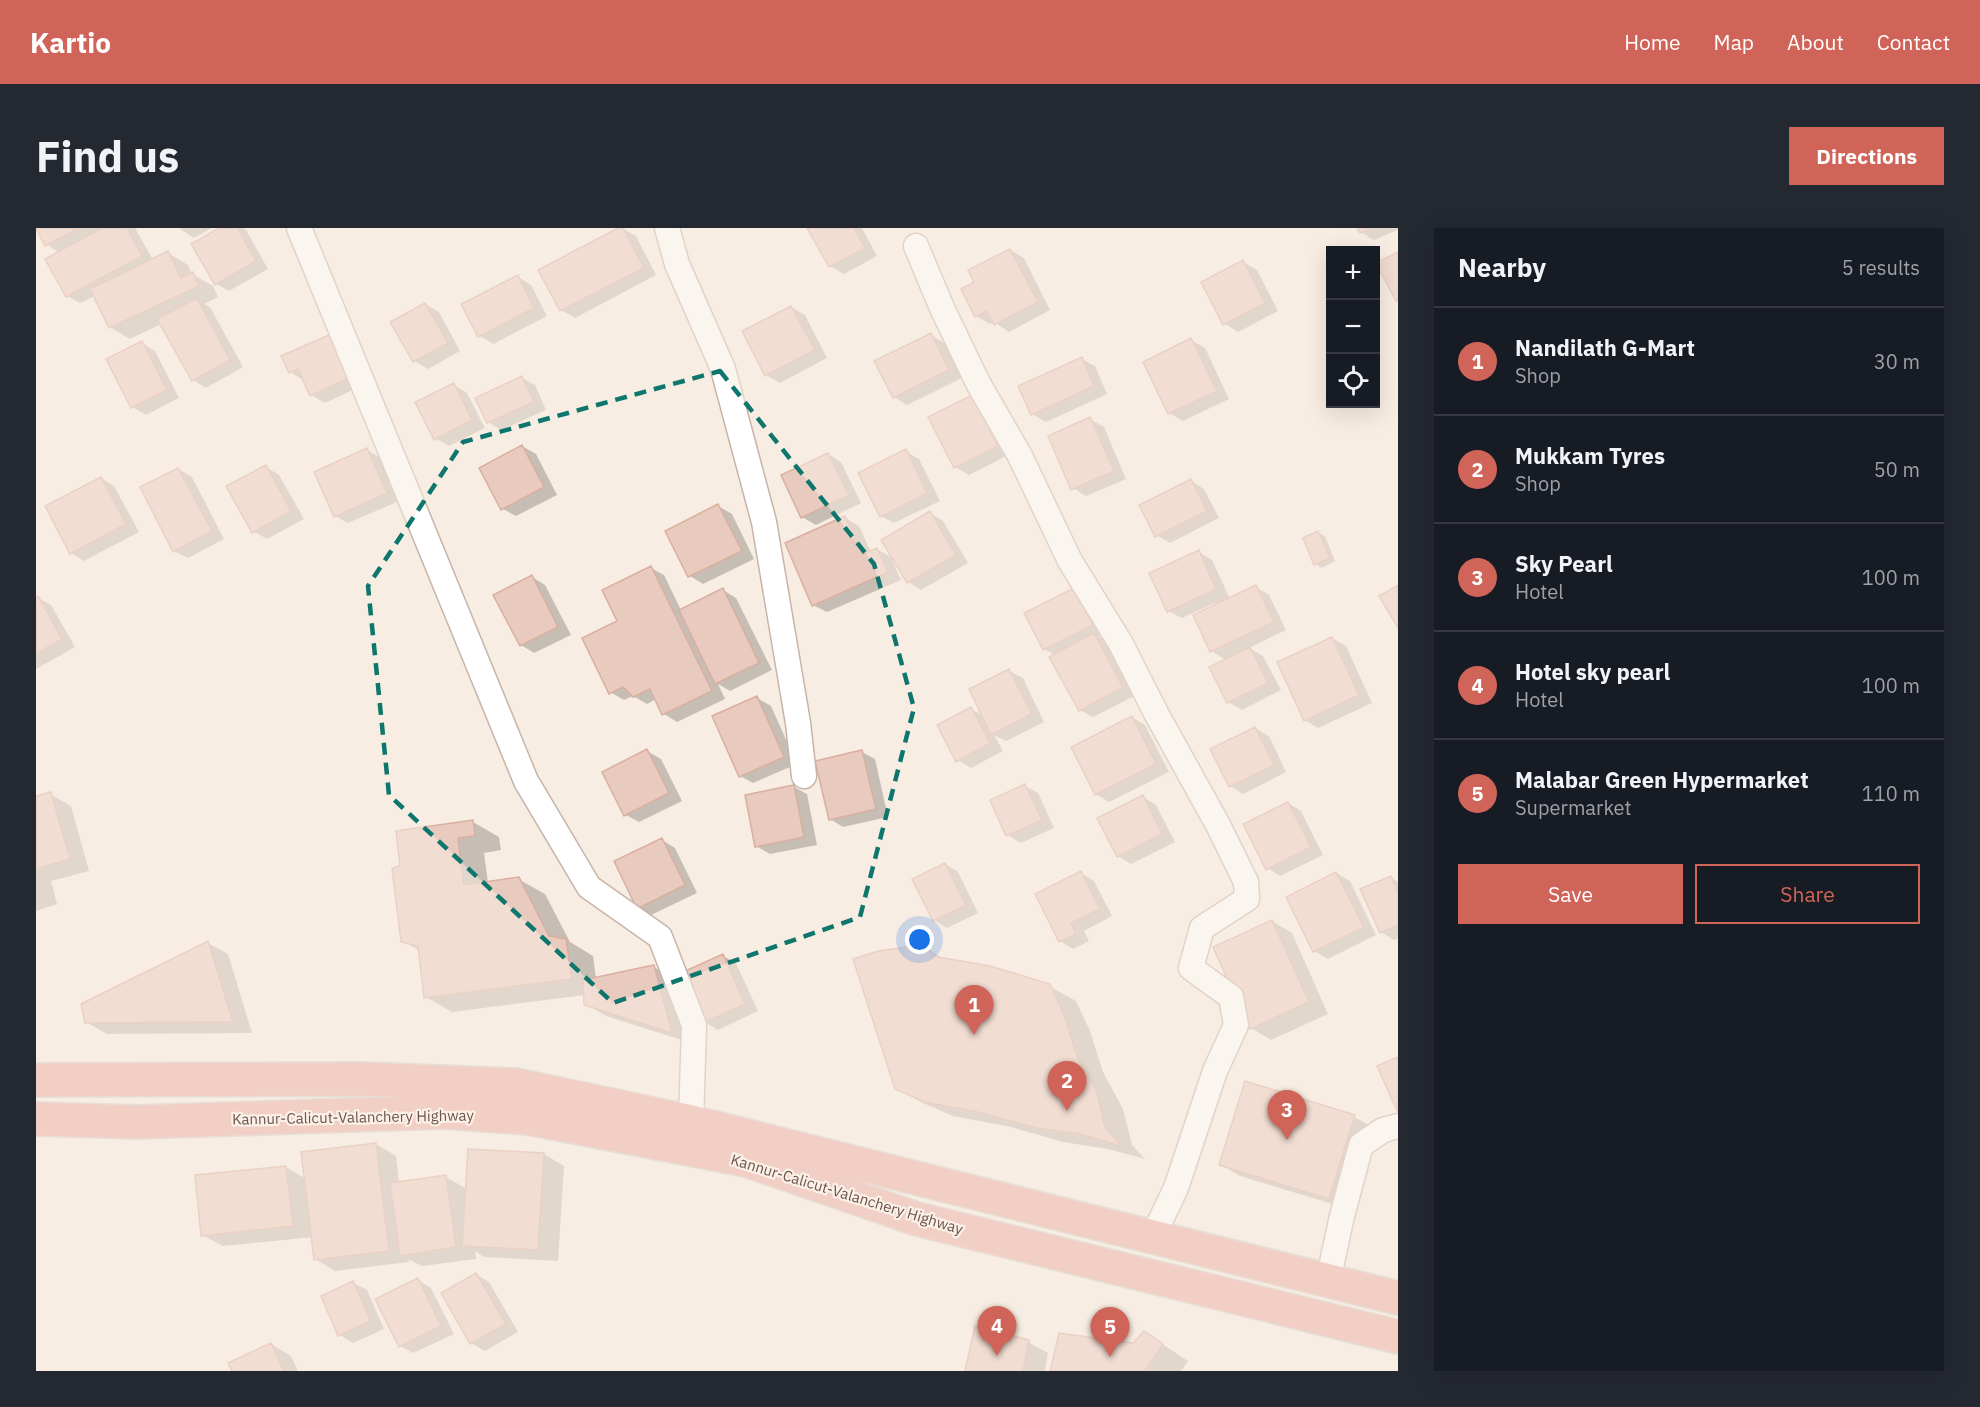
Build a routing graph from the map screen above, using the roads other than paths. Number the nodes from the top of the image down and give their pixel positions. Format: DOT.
graph roads {
  1 [pos="299,228"];
  2 [pos="667,228"];
  3 [pos="916,246"];
  4 [pos="804,776"];
  5 [pos="36,1080"];
  6 [pos="36,1119"];
  7 [pos="691,1122"];
  8 [pos="1398,1126"];
  9 [pos="1153,1236"];
  10 [pos="1328,1281"];
  11 [pos="1398,1298"];
  12 [pos="1398,1337"];
  1 -- 7 [label="street"];
  2 -- 4 [label="street"];
  3 -- 9 [label="street"];
  5 -- 7 [label="highway, Kannur-Calicut-Valanchery Highway"];
  6 -- 12 [label="highway, Kannur-Calicut-Valanchery Highway"];
  7 -- 9 [label="highway, Kannur-Calicut-Valanchery Highway"];
  8 -- 10 [label="street"];
  9 -- 10 [label="highway, Kannur-Calicut-Valanchery Highway"];
  10 -- 11 [label="highway, Kannur-Calicut-Valanchery Highway"];
}
